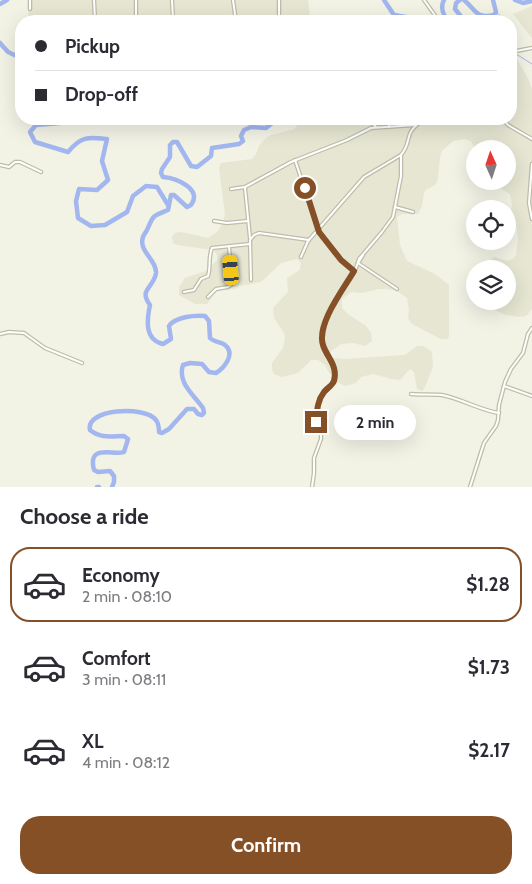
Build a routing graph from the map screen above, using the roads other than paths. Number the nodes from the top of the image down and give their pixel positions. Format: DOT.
graph roads {
  1 [pos="30,0"];
  2 [pos="94,0"];
  3 [pos="136,0"];
  4 [pos="172,0"];
  5 [pos="233,0"];
  6 [pos="278,0"];
  7 [pos="424,0"];
  8 [pos="30,9"];
  9 [pos="95,15"];
  10 [pos="136,15"];
  11 [pos="173,15"];
  12 [pos="235,15"];
  13 [pos="279,15"];
  14 [pos="435,15"];
  15 [pos="532,48"];
  16 [pos="517,50"];
  17 [pos="373,125"];
  18 [pos="415,125"];
  19 [pos="508,125"];
  20 [pos="389,127"];
  21 [pos="376,128"];
  22 [pos="532,139"];
  23 [pos="402,155"];
  24 [pos="295,160"];
  25 [pos="532,164"];
  26 [pos="0,165"];
  27 [pos="41,172"];
  28 [pos="245,187"];
  29 [pos="231,189"];
  30 [pos="396,207"];
  31 [pos="413,212"];
  32 [pos="532,219"];
  33 [pos="214,221"];
  34 [pos="248,221"];
  35 [pos="318,229"];
  36 [pos="250,240"];
  37 [pos="309,240"];
  38 [pos="250,244"];
  39 [pos="229,246"];
  40 [pos="300,257"];
  41 [pos="358,263"];
  42 [pos="354,271"];
  43 [pos="251,280"];
  44 [pos="397,289"];
  45 [pos="184,292"];
  46 [pos="208,297"];
  47 [pos="532,328"];
  48 [pos="0,334"];
  49 [pos="82,363"];
  50 [pos="504,386"];
  51 [pos="411,394"];
  52 [pos="532,396"];
  53 [pos="499,413"];
  54 [pos="312,486"];
  55 [pos="470,486"];
  1 -- 8 [label="street"];
  2 -- 9 [label="street"];
  3 -- 10 [label="street"];
  4 -- 11 [label="street"];
  5 -- 12 [label="street"];
  6 -- 13 [label="street"];
  7 -- 14 [label="street"];
  15 -- 16 [label="street"];
  17 -- 21 [label="street"];
  18 -- 20 [label="street"];
  18 -- 23 [label="street"];
  19 -- 22 [label="street"];
  20 -- 21 [label="street"];
  21 -- 24 [label="street"];
  23 -- 30 [label="street"];
  23 -- 35 [label="street"];
  24 -- 28 [label="street"];
  24 -- 35 [label="street"];
  25 -- 32 [label="street"];
  26 -- 27 [label="street"];
  28 -- 29 [label="street"];
  28 -- 34 [label="street"];
  30 -- 31 [label="street"];
  30 -- 41 [label="street"];
  33 -- 34 [label="street"];
  34 -- 36 [label="street"];
  35 -- 37 [label="street"];
  35 -- 42 [label="street"];
  36 -- 37 [label="street"];
  36 -- 38 [label="street"];
  37 -- 40 [label="street"];
  38 -- 39 [label="street"];
  38 -- 43 [label="street"];
  39 -- 45 [label="street"];
  39 -- 46 [label="street"];
  41 -- 42 [label="street"];
  41 -- 44 [label="street"];
  42 -- 54 [label="street"];
  47 -- 50 [label="street"];
  48 -- 49 [label="street"];
  50 -- 52 [label="street"];
  50 -- 53 [label="street"];
  51 -- 53 [label="street"];
  53 -- 55 [label="street"];
}
